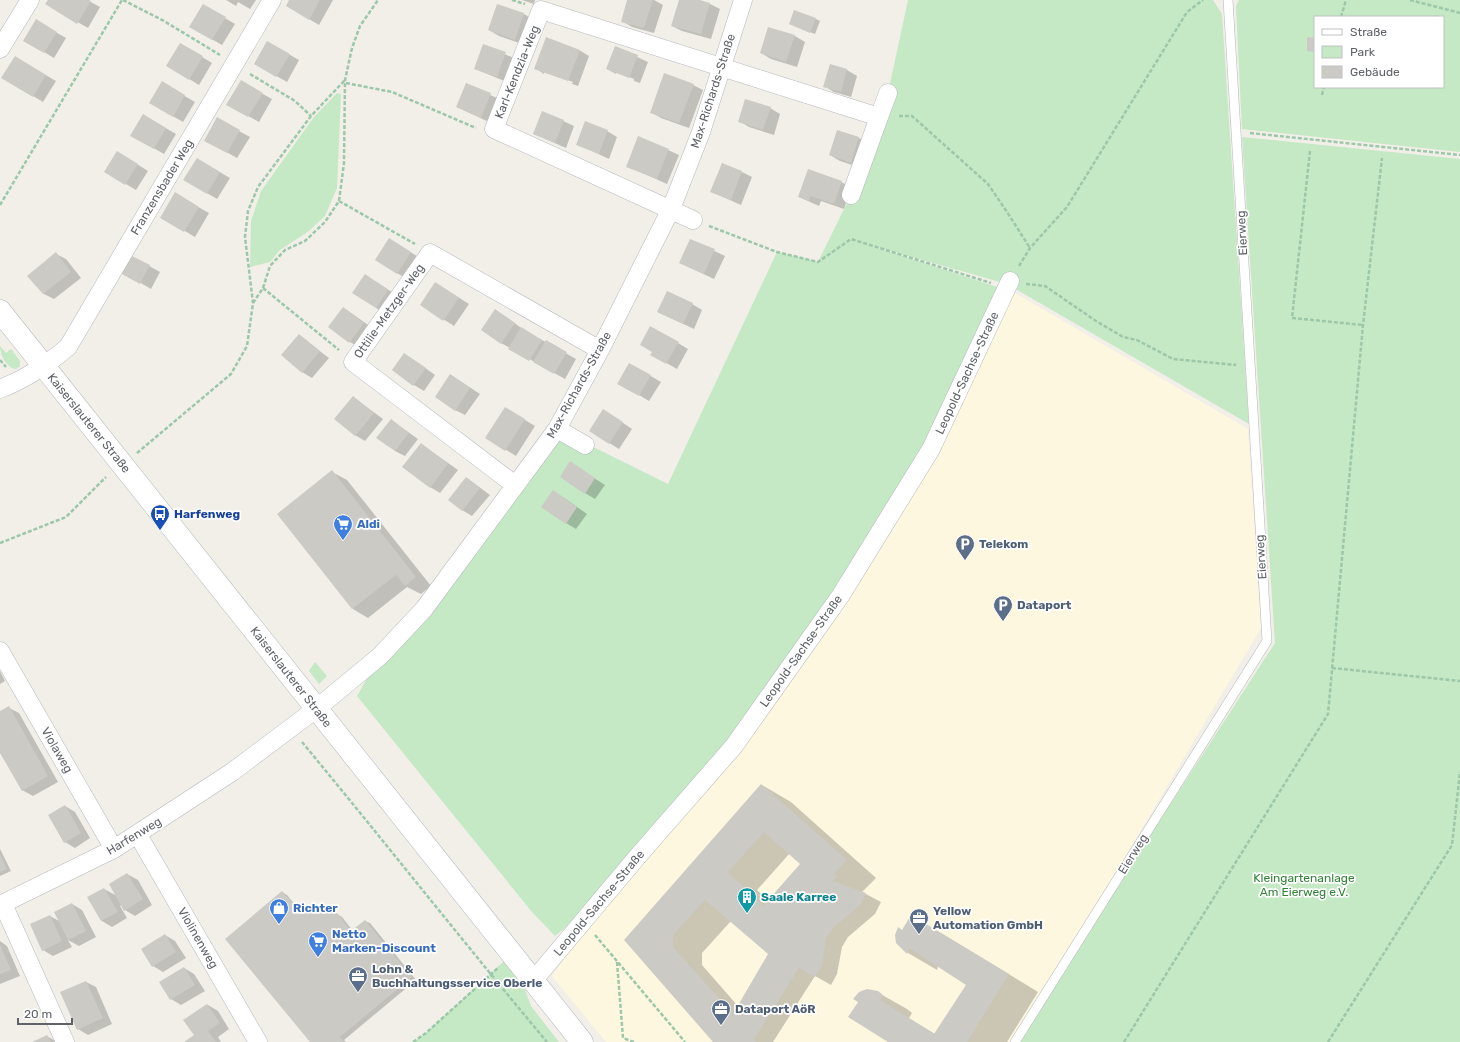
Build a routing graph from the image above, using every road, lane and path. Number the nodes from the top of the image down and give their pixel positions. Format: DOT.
graph roads {
  1 [pos="30,0"];
  2 [pos="122,0"];
  3 [pos="272,0"];
  4 [pos="378,0"];
  5 [pos="743,0"];
  6 [pos="1202,0"];
  7 [pos="1228,0"];
  8 [pos="1346,0"];
  9 [pos="1410,0"];
  10 [pos="1460,13"];
  11 [pos="1341,16"];
  12 [pos="164,21"];
  13 [pos="0,49"];
  14 [pos="722,66"];
  15 [pos="345,81"];
  16 [pos="1324,88"];
  17 [pos="888,93"];
  18 [pos="1322,95"];
  19 [pos="879,117"];
  20 [pos="494,129"];
  21 [pos="1236,132"];
  22 [pos="1310,151"];
  23 [pos="1460,155"];
  24 [pos="1382,158"];
  25 [pos="851,195"];
  26 [pos="339,201"];
  27 [pos="0,205"];
  28 [pos="671,209"];
  29 [pos="693,220"];
  30 [pos="1030,248"];
  31 [pos="430,253"];
  32 [pos="1010,281"];
  33 [pos="262,288"];
  34 [pos="253,303"];
  35 [pos="0,311"];
  36 [pos="1363,326"];
  37 [pos="600,350"];
  38 [pos="353,362"];
  39 [pos="44,366"];
  40 [pos="1249,366"];
  41 [pos="0,389"];
  42 [pos="557,428"];
  43 [pos="585,445"];
  44 [pos="123,466"];
  45 [pos="515,485"];
  46 [pos="0,543"];
  47 [pos="0,651"];
  48 [pos="1332,668"];
  49 [pos="1460,681"];
  50 [pos="316,709"];
  51 [pos="290,729"];
  52 [pos="1460,772"];
  53 [pos="138,835"];
  54 [pos="114,849"];
  55 [pos="2,905"];
  56 [pos="583,921"];
  57 [pos="512,954"];
  58 [pos="616,961"];
  59 [pos="491,975"];
  60 [pos="533,980"];
  61 [pos="65,1042"];
  62 [pos="258,1042"];
  63 [pos="414,1042"];
  64 [pos="546,1042"];
  65 [pos="582,1042"];
  66 [pos="634,1042"];
  67 [pos="685,1042"];
  68 [pos="1015,1042"];
  69 [pos="1124,1042"];
  70 [pos="1328,1042"];
  1 -- 13 [label="street"];
  2 -- 12 [label="path"];
  2 -- 27 [label="path"];
  3 -- 39 [label="street, Franzensbader Weg"];
  4 -- 15 [label="path"];
  5 -- 14 [label="street, Max-Richards-Straße"];
  6 -- 30 [label="path"];
  7 -- 21 [label="lane, Eierweg"];
  8 -- 11 [label="path"];
  9 -- 10 [label="path"];
  14 -- 19 [label="street"];
  14 -- 20 [label="street, Karl-Kendzia-Weg"];
  14 -- 28 [label="street, Max-Richards-Straße"];
  15 -- 20 [label="path"];
  15 -- 26 [label="path"];
  15 -- 34 [label="path"];
  16 -- 18 [label="path"];
  17 -- 19 [label="street"];
  19 -- 25 [label="street"];
  19 -- 30 [label="path"];
  20 -- 28 [label="street, Karl-Kendzia-Weg"];
  21 -- 23 [label="path"];
  21 -- 40 [label="lane, Eierweg"];
  22 -- 36 [label="path"];
  24 -- 36 [label="path"];
  26 -- 31 [label="path"];
  26 -- 33 [label="path"];
  28 -- 29 [label="street, Karl-Kendzia-Weg"];
  28 -- 37 [label="street, Max-Richards-Straße"];
  29 -- 32 [label="path"];
  30 -- 32 [label="path"];
  31 -- 37 [label="street, Ottilie-Metzger-Weg"];
  31 -- 38 [label="street, Ottilie-Metzger-Weg"];
  32 -- 40 [label="path"];
  32 -- 56 [label="street, Leopold-Sachse-Straße"];
  33 -- 34 [label="path"];
  33 -- 38 [label="path"];
  34 -- 44 [label="path"];
  35 -- 39 [label="street, Kaiserslauterer Straße"];
  36 -- 48 [label="path"];
  37 -- 42 [label="street, Max-Richards-Straße"];
  38 -- 45 [label="street, Ottilie-Metzger-Weg"];
  39 -- 41 [label="street, Franzensbader Weg"];
  39 -- 44 [label="street, Kaiserslauterer Straße"];
  40 -- 68 [label="lane, Eierweg"];
  42 -- 43 [label="street"];
  42 -- 45 [label="street, Max-Richards-Straße"];
  44 -- 46 [label="path"];
  44 -- 50 [label="street, Kaiserslauterer Straße"];
  45 -- 50 [label="street, Max-Richards-Straße"];
  47 -- 54 [label="street, Violaweg"];
  48 -- 49 [label="path"];
  48 -- 69 [label="path"];
  50 -- 51 [label="street, Harfenweg"];
  50 -- 57 [label="street, Kaiserslauterer Straße"];
  51 -- 53 [label="street, Harfenweg"];
  51 -- 59 [label="path"];
  52 -- 70 [label="path"];
  53 -- 54 [label="street, Harfenweg"];
  53 -- 62 [label="street, Violinenweg"];
  54 -- 55 [label="street, Harfenweg"];
  55 -- 61 [label="street"];
  56 -- 58 [label="path"];
  56 -- 60 [label="street, Leopold-Sachse-Straße"];
  57 -- 59 [label="path"];
  57 -- 60 [label="street, Kaiserslauterer Straße"];
  58 -- 66 [label="path"];
  58 -- 67 [label="path"];
  59 -- 63 [label="path"];
  59 -- 64 [label="path"];
  60 -- 65 [label="street, Kaiserslauterer Straße"];
}
